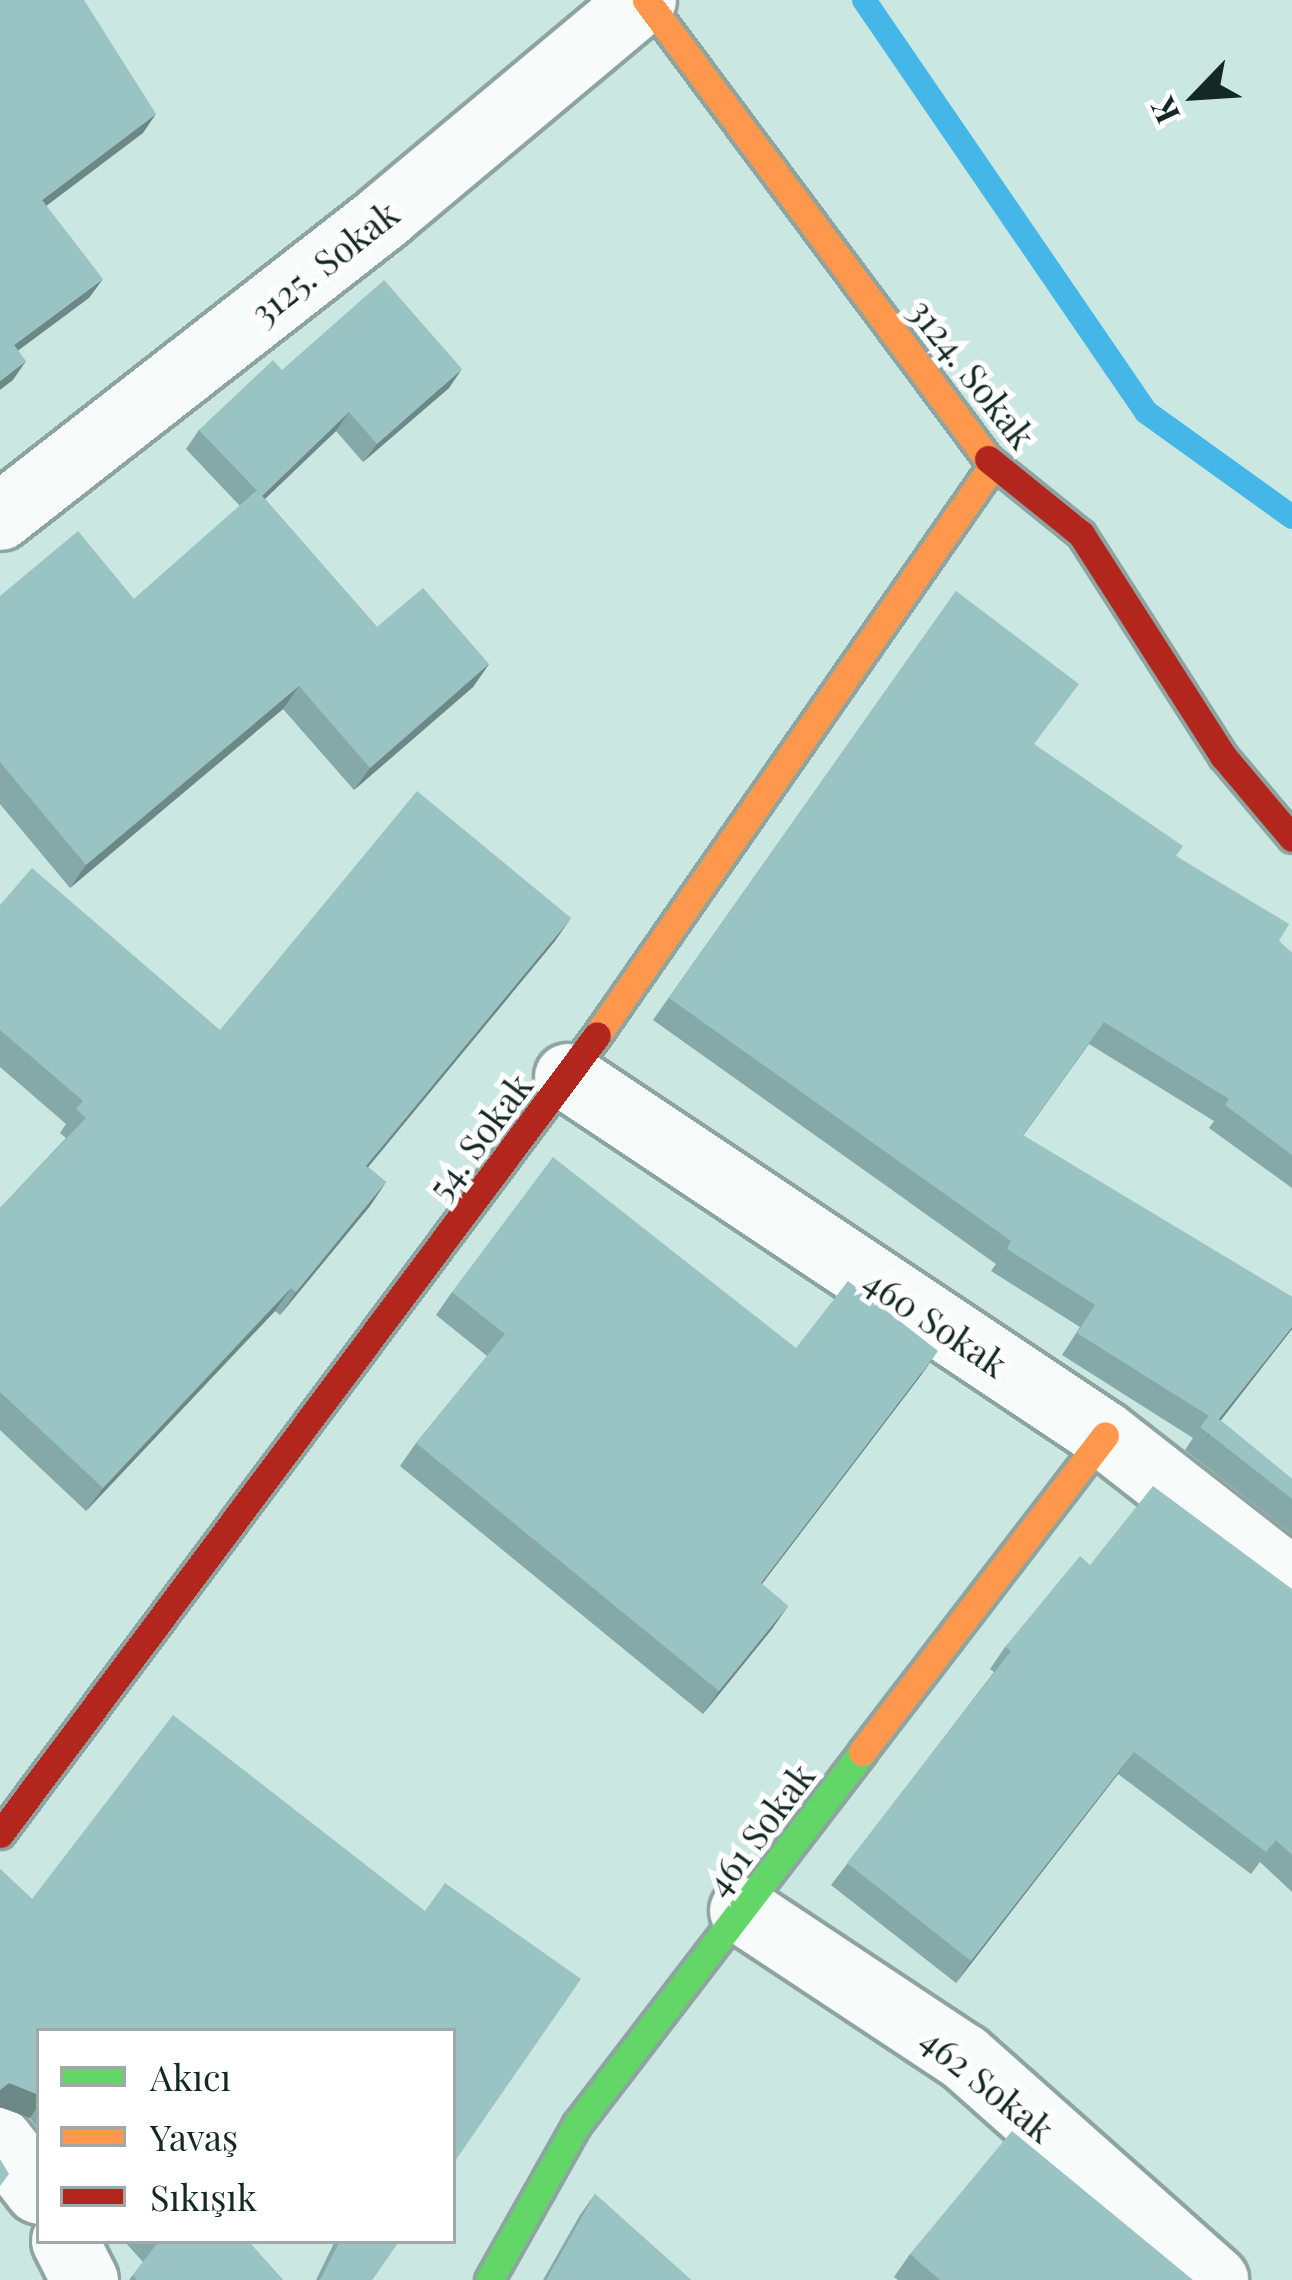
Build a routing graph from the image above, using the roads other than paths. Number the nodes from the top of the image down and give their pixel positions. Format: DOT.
graph roads {
  1 [pos="644,0"];
  2 [pos="993,465"];
  3 [pos="0,517"];
  4 [pos="1292,838"];
  5 [pos="568,1078"];
  6 [pos="1105,1435"];
  7 [pos="1292,1581"];
  8 [pos="0,1834"];
  9 [pos="743,1911"];
  10 [pos="0,2141"];
  11 [pos="36,2187"];
  12 [pos="67,2244"];
  13 [pos="85,2280"];
  14 [pos="489,2280"];
  15 [pos="1216,2280"];
  1 -- 2 [label="street, 3124. Sokak"];
  1 -- 3 [label="street, 3125. Sokak"];
  2 -- 4 [label="street, 3124. Sokak"];
  2 -- 5 [label="street, 54. Sokak"];
  5 -- 6 [label="street, 460 Sokak"];
  5 -- 8 [label="street, 54. Sokak"];
  6 -- 7 [label="street, 460 Sokak"];
  6 -- 9 [label="street, 461 Sokak"];
  9 -- 14 [label="street, 461 Sokak"];
  9 -- 15 [label="street, 462 Sokak"];
  10 -- 11 [label="street"];
  12 -- 13 [label="street"];
}
